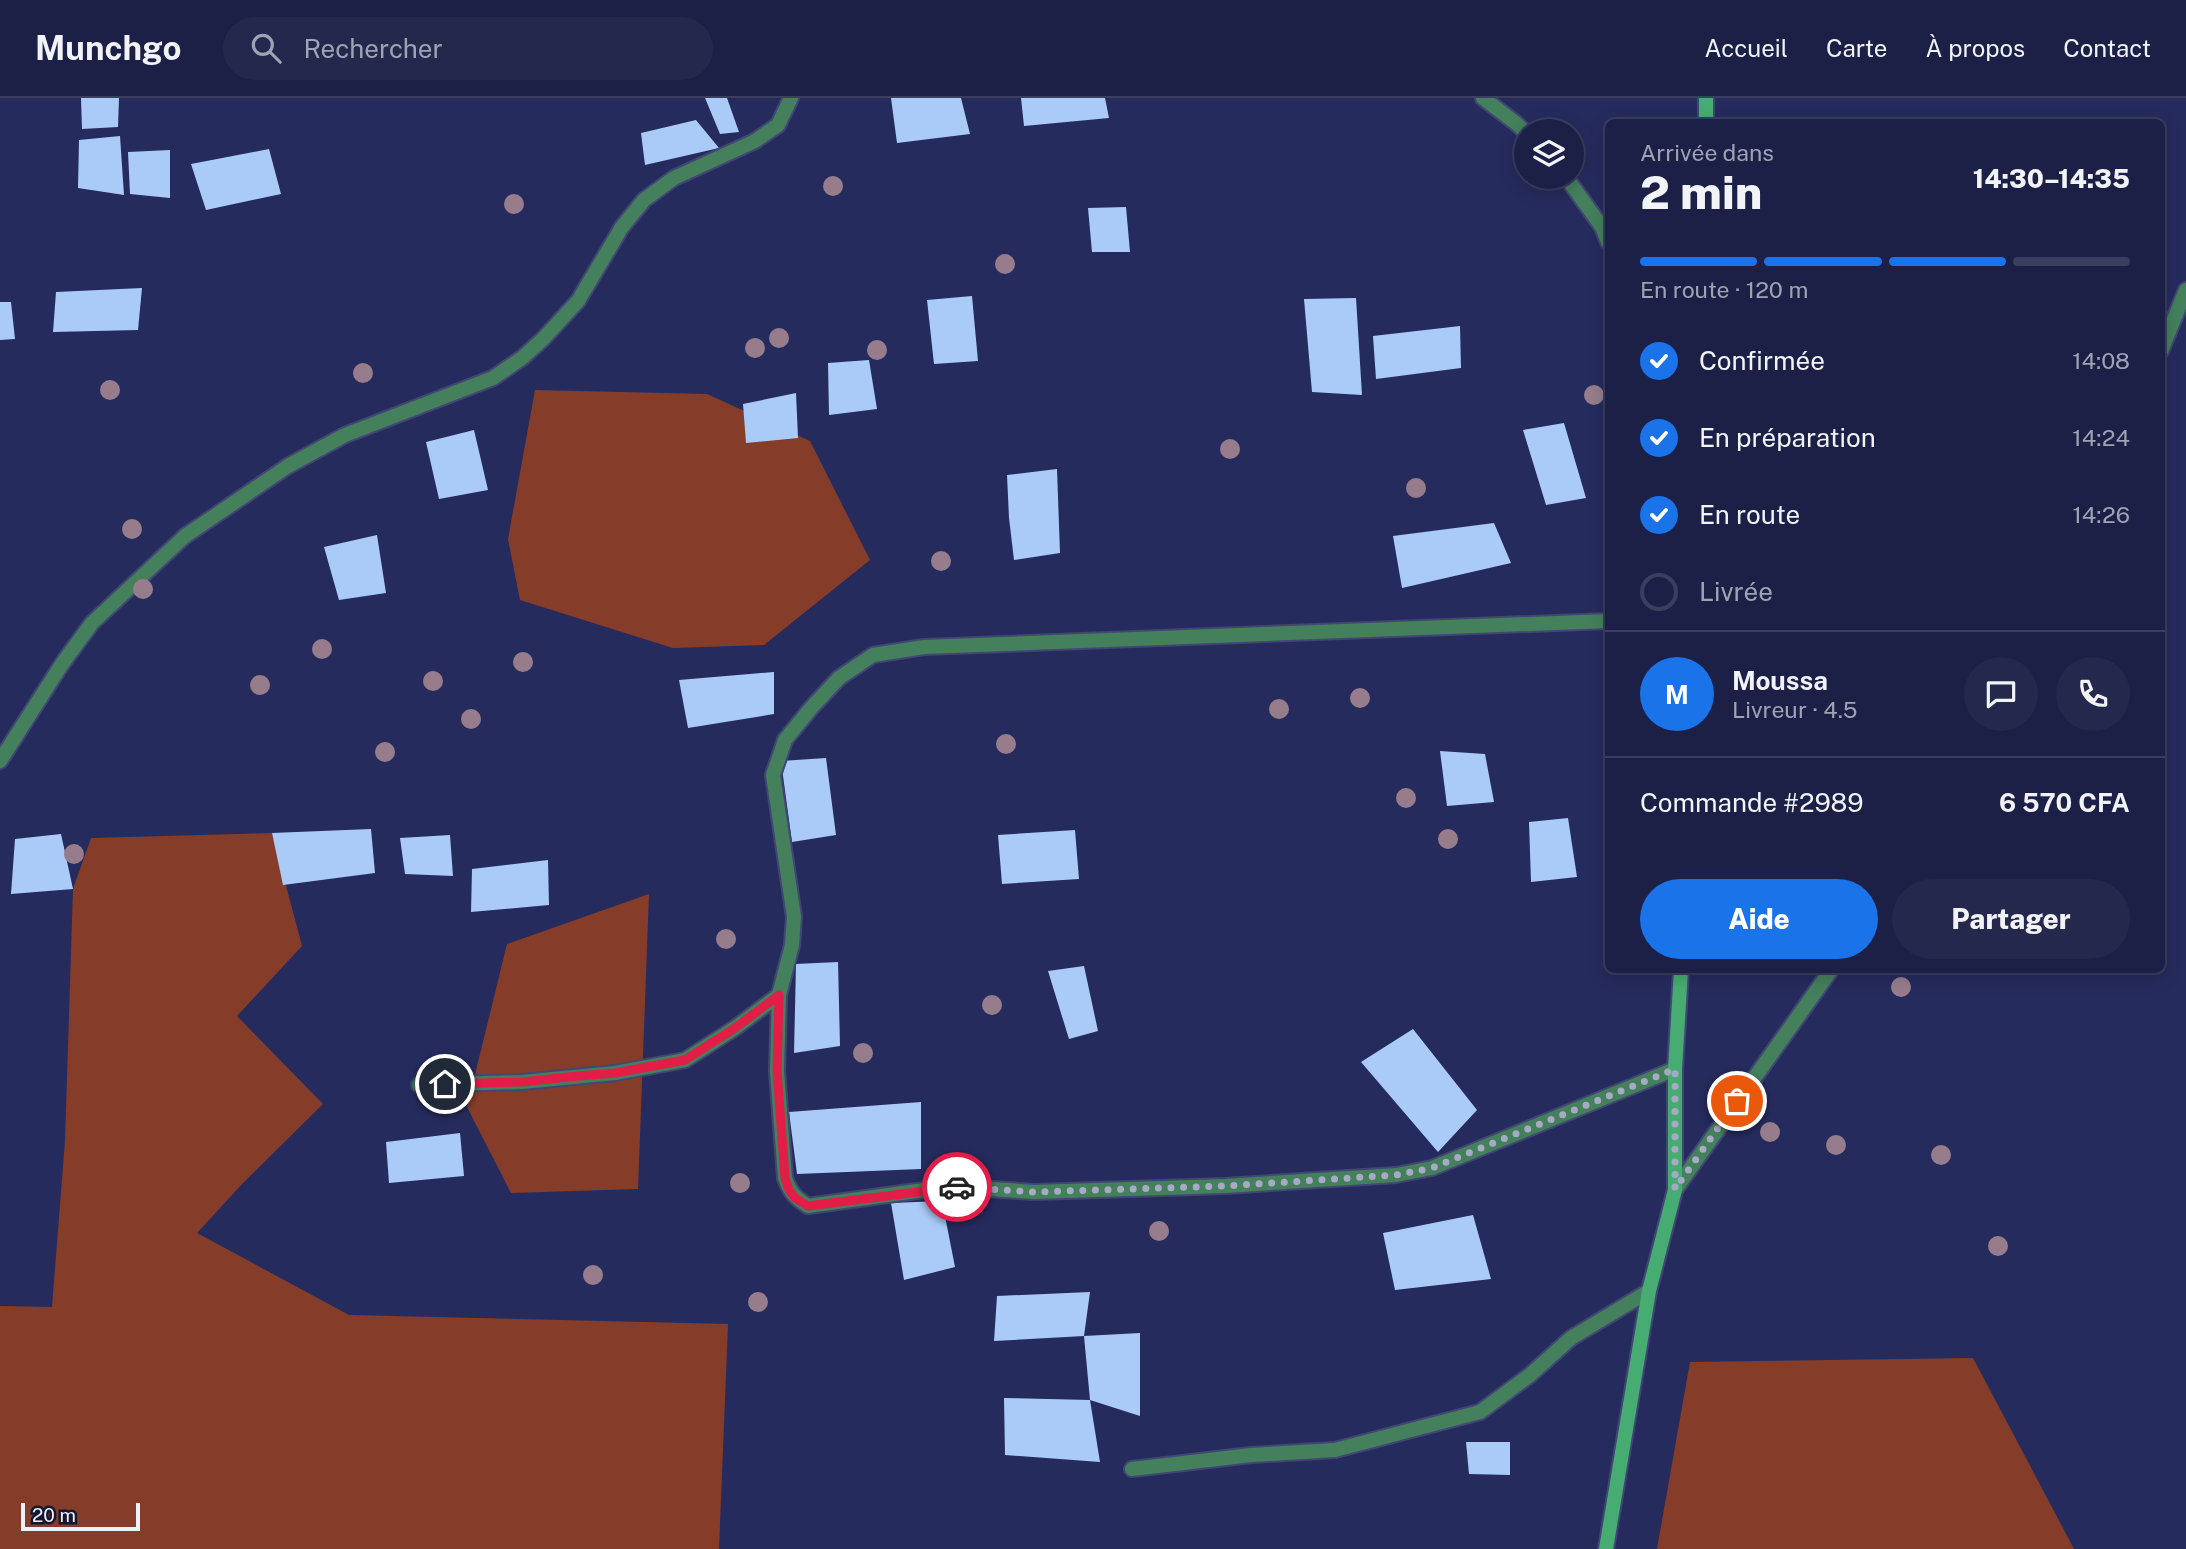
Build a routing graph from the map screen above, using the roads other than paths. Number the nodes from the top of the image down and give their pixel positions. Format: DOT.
graph roads {
  1 [pos="791,98"];
  2 [pos="1483,98"];
  3 [pos="1706,98"];
  4 [pos="1706,119"];
  5 [pos="1514,122"];
  6 [pos="1575,189"];
  7 [pos="1605,234"];
  8 [pos="2186,290"];
  9 [pos="2165,341"];
  10 [pos="1605,621"];
  11 [pos="0,761"];
  12 [pos="1681,973"];
  13 [pos="1829,973"];
  14 [pos="779,995"];
  15 [pos="1675,1069"];
  16 [pos="419,1085"];
  17 [pos="1675,1189"];
  18 [pos="1648,1291"];
  19 [pos="1132,1469"];
  20 [pos="1606,1549"];
  1 -- 11 [label="street"];
  2 -- 5 [label="street"];
  3 -- 4 [label="main road"];
  6 -- 7 [label="street"];
  8 -- 9 [label="street"];
  10 -- 14 [label="street"];
  12 -- 15 [label="main road"];
  13 -- 17 [label="street"];
  14 -- 15 [label="street"];
  14 -- 16 [label="street"];
  15 -- 17 [label="main road"];
  17 -- 18 [label="main road"];
  18 -- 19 [label="street"];
  18 -- 20 [label="main road"];
}
